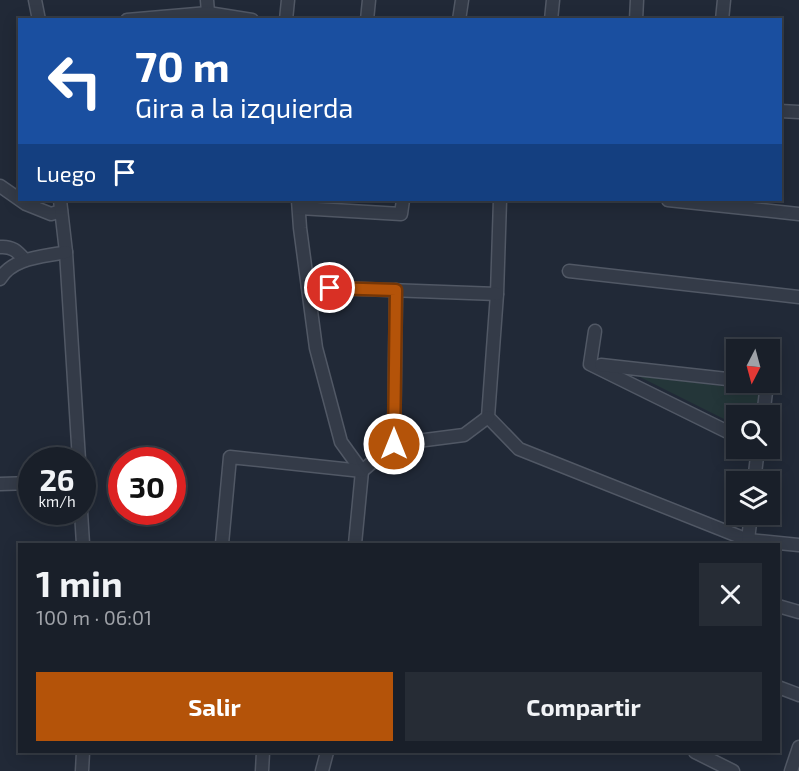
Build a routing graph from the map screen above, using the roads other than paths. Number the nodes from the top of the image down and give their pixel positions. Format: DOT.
graph roads {
  1 [pos="35,0"];
  2 [pos="207,0"];
  3 [pos="288,0"];
  4 [pos="369,0"];
  5 [pos="462,0"];
  6 [pos="553,0"];
  7 [pos="638,0"];
  8 [pos="724,0"];
  9 [pos="208,13"];
  10 [pos="39,18"];
  11 [pos="150,18"];
  12 [pos="239,18"];
  13 [pos="286,18"];
  14 [pos="367,18"];
  15 [pos="459,18"];
  16 [pos="551,18"];
  17 [pos="636,18"];
  18 [pos="722,18"];
  19 [pos="782,111"];
  20 [pos="799,112"];
  21 [pos="0,186"];
  22 [pos="18,198"];
  23 [pos="22,201"];
  24 [pos="403,201"];
  25 [pos="500,201"];
  26 [pos="677,201"];
  27 [pos="299,204"];
  28 [pos="61,205"];
  29 [pos="799,214"];
  30 [pos="0,247"];
  31 [pos="66,252"];
  32 [pos="25,260"];
  33 [pos="569,271"];
  34 [pos="0,279"];
  35 [pos="308,287"];
  36 [pos="396,290"];
  37 [pos="497,294"];
  38 [pos="799,297"];
  39 [pos="595,332"];
  40 [pos="590,364"];
  41 [pos="726,379"];
  42 [pos="488,417"];
  43 [pos="726,431"];
  44 [pos="394,444"];
  45 [pos="78,447"];
  46 [pos="362,471"];
  47 [pos="18,483"];
  48 [pos="0,484"];
  49 [pos="82,525"];
  50 [pos="750,525"];
  51 [pos="748,540"];
  52 [pos="83,543"];
  53 [pos="222,543"];
  54 [pos="355,543"];
  55 [pos="779,543"];
  56 [pos="780,543"];
  57 [pos="799,545"];
  58 [pos="780,607"];
  59 [pos="799,612"];
  60 [pos="780,688"];
  61 [pos="799,695"];
  62 [pos="799,747"];
  63 [pos="82,753"];
  64 [pos="264,753"];
  65 [pos="327,753"];
  66 [pos="697,753"];
  67 [pos="82,771"];
  68 [pos="262,771"];
  69 [pos="322,771"];
  70 [pos="733,771"];
  71 [pos="791,771"];
  1 -- 10 [label="street"];
  2 -- 9 [label="street"];
  3 -- 13 [label="street"];
  4 -- 14 [label="street"];
  5 -- 15 [label="street"];
  6 -- 16 [label="street"];
  7 -- 17 [label="street"];
  8 -- 18 [label="street"];
  9 -- 11 [label="street"];
  9 -- 12 [label="street"];
  19 -- 20 [label="street"];
  21 -- 22 [label="street"];
  23 -- 28 [label="street"];
  24 -- 27 [label="street"];
  25 -- 37 [label="street"];
  26 -- 29 [label="street"];
  27 -- 35 [label="street"];
  28 -- 31 [label="street"];
  30 -- 32 [label="street"];
  31 -- 32 [label="street"];
  31 -- 45 [label="street"];
  32 -- 34 [label="street"];
  33 -- 38 [label="street"];
  35 -- 36 [label="street"];
  35 -- 46 [label="street"];
  36 -- 37 [label="street"];
  36 -- 44 [label="street"];
  37 -- 42 [label="street"];
  39 -- 40 [label="street"];
  40 -- 41 [label="street"];
  40 -- 43 [label="street"];
  42 -- 44 [label="street"];
  42 -- 51 [label="street"];
  44 -- 46 [label="street"];
  46 -- 53 [label="street"];
  46 -- 54 [label="street"];
  47 -- 48 [label="street"];
  49 -- 52 [label="street"];
  50 -- 51 [label="street"];
  51 -- 55 [label="street"];
  56 -- 57 [label="street"];
  58 -- 59 [label="street"];
  60 -- 61 [label="street"];
  62 -- 71 [label="street"];
  63 -- 67 [label="street"];
  64 -- 68 [label="street"];
  65 -- 69 [label="street"];
  66 -- 70 [label="street"];
}
